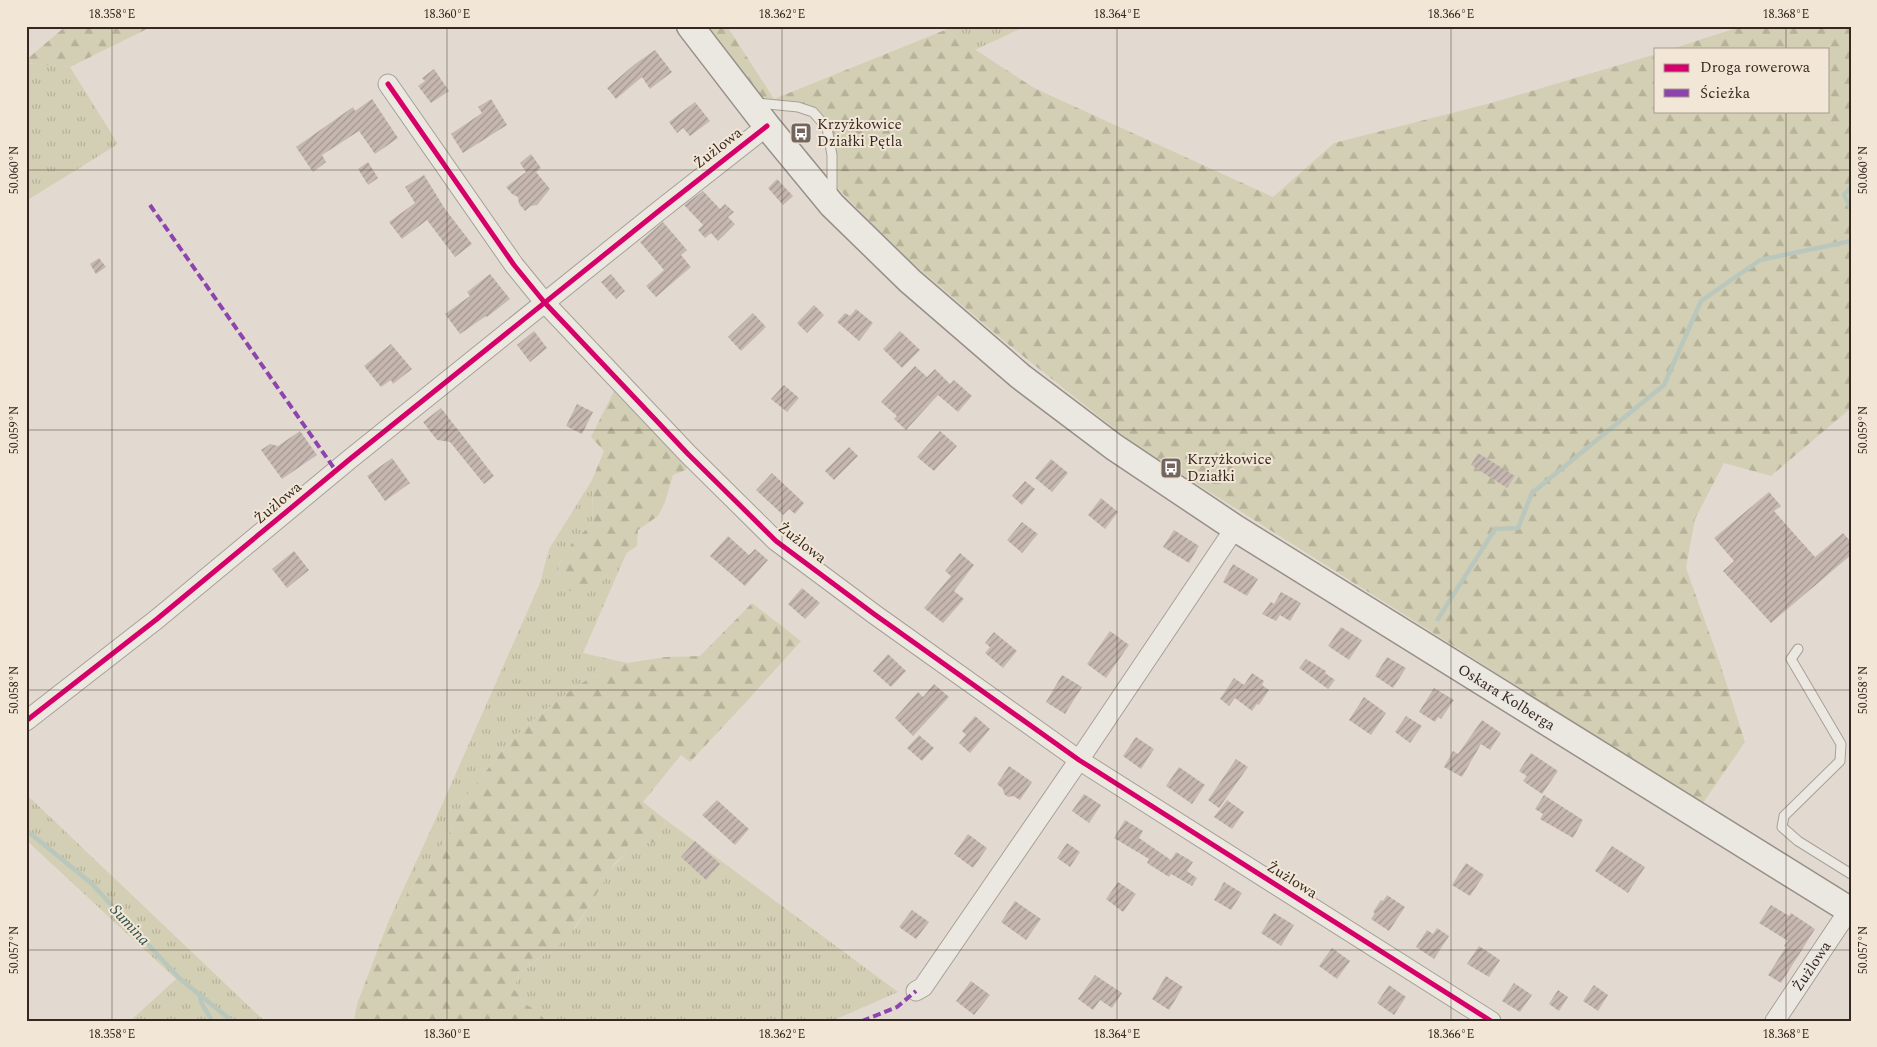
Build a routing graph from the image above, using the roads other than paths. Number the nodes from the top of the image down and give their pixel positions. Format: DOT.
graph roads {
  1 [pos="690,26"];
  2 [pos="388,84"];
  3 [pos="748,102"];
  4 [pos="766,126"];
  5 [pos="832,205"];
  6 [pos="545,303"];
  7 [pos="1235,528"];
  8 [pos="1798,649"];
  9 [pos="26,722"];
  10 [pos="1079,760"];
  11 [pos="1851,874"];
  12 [pos="1850,911"];
  13 [pos="916,991"];
  14 [pos="1491,1021"];
  15 [pos="1775,1021"];
  1 -- 3 [label="main road"];
  2 -- 6 [label="street, Żużlowa"];
  3 -- 4 [label="main road"];
  3 -- 5 [label="lane"];
  4 -- 5 [label="main road, Oskara Kolberga"];
  4 -- 6 [label="street, Żużlowa"];
  5 -- 7 [label="main road, Oskara Kolberga"];
  6 -- 9 [label="street, Żużlowa"];
  6 -- 10 [label="street, Żużlowa"];
  7 -- 10 [label="street"];
  7 -- 12 [label="main road, Oskara Kolberga"];
  8 -- 11 [label="lane"];
  10 -- 13 [label="street"];
  10 -- 14 [label="street, Żużlowa"];
  12 -- 15 [label="street, Żużlowa"];
}
